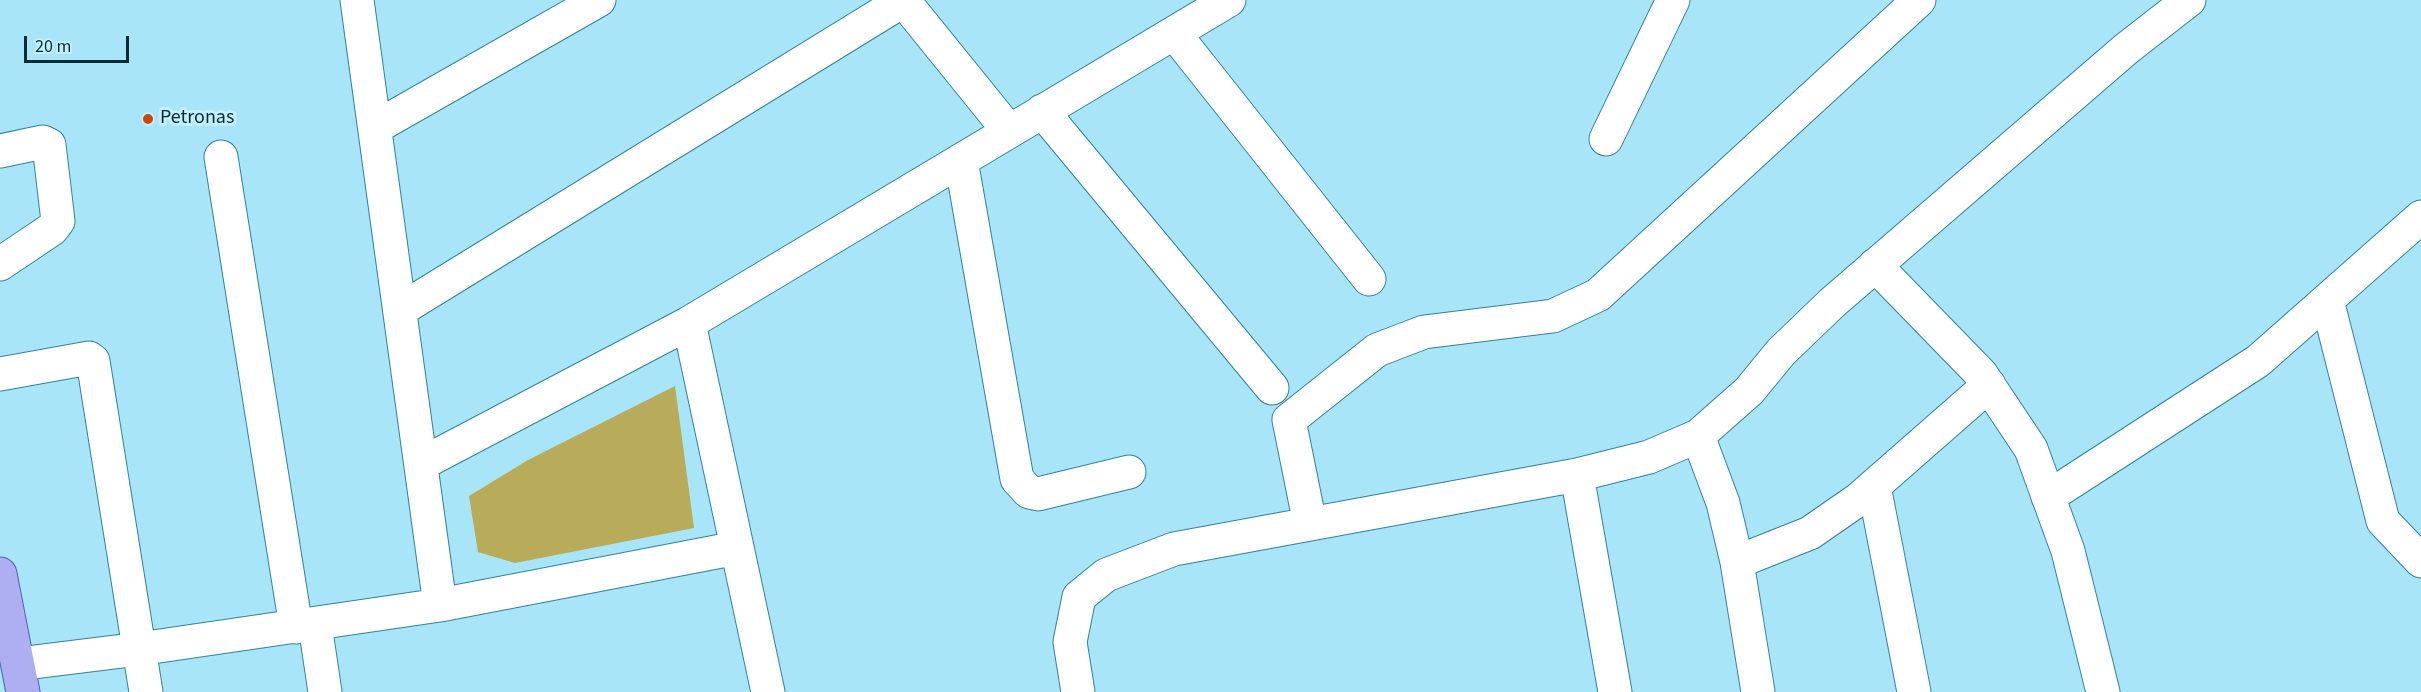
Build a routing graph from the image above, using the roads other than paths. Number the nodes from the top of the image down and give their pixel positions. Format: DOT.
graph roads {
  1 [pos="357,0"];
  2 [pos="599,0"];
  3 [pos="904,0"];
  4 [pos="1229,0"];
  5 [pos="1673,0"];
  6 [pos="1919,0"];
  7 [pos="2189,0"];
  8 [pos="1174,33"];
  9 [pos="1042,111"];
  10 [pos="376,127"];
  11 [pos="1009,131"];
  12 [pos="1606,139"];
  13 [pos="0,151"];
  14 [pos="221,157"];
  15 [pos="961,160"];
  16 [pos="2421,217"];
  17 [pos="0,264"];
  18 [pos="1875,265"];
  19 [pos="1369,279"];
  20 [pos="2327,300"];
  21 [pos="400,310"];
  22 [pos="689,323"];
  23 [pos="0,374"];
  24 [pos="1989,385"];
  25 [pos="1272,388"];
  26 [pos="1698,436"];
  27 [pos="421,464"];
  28 [pos="1129,472"];
  29 [pos="1576,475"];
  30 [pos="1874,486"];
  31 [pos="2048,497"];
  32 [pos="1310,524"];
  33 [pos="737,548"];
  34 [pos="2421,561"];
  35 [pos="1737,562"];
  36 [pos="0,574"];
  37 [pos="440,605"];
  38 [pos="305,626"];
  39 [pos="139,650"];
  40 [pos="20,678"];
  41 [pos="146,692"];
  42 [pos="325,692"];
  43 [pos="768,692"];
  44 [pos="1078,692"];
  45 [pos="1615,692"];
  46 [pos="1758,692"];
  47 [pos="1914,692"];
  48 [pos="2103,692"];
  1 -- 10 [label="street"];
  2 -- 10 [label="street"];
  3 -- 11 [label="street"];
  3 -- 21 [label="street"];
  4 -- 8 [label="street"];
  5 -- 12 [label="street"];
  6 -- 32 [label="street"];
  7 -- 18 [label="street"];
  8 -- 9 [label="street"];
  8 -- 19 [label="street"];
  9 -- 11 [label="street"];
  9 -- 25 [label="street"];
  10 -- 21 [label="street"];
  11 -- 15 [label="street"];
  13 -- 17 [label="street"];
  14 -- 38 [label="street"];
  15 -- 22 [label="street"];
  15 -- 28 [label="street"];
  16 -- 20 [label="street"];
  18 -- 24 [label="street"];
  18 -- 26 [label="street"];
  20 -- 31 [label="street"];
  20 -- 34 [label="street"];
  21 -- 27 [label="street"];
  22 -- 27 [label="street"];
  22 -- 33 [label="street"];
  23 -- 39 [label="street"];
  24 -- 30 [label="street"];
  24 -- 31 [label="street"];
  26 -- 29 [label="street"];
  26 -- 35 [label="street"];
  27 -- 37 [label="street"];
  29 -- 32 [label="street"];
  29 -- 45 [label="street"];
  30 -- 35 [label="street"];
  30 -- 47 [label="street"];
  31 -- 48 [label="street"];
  32 -- 44 [label="street"];
  33 -- 37 [label="street"];
  33 -- 43 [label="street"];
  35 -- 46 [label="street"];
  36 -- 40 [label="main road"];
  37 -- 38 [label="street"];
  38 -- 39 [label="street"];
  38 -- 42 [label="street"];
  39 -- 40 [label="street"];
  39 -- 41 [label="street"];
}
